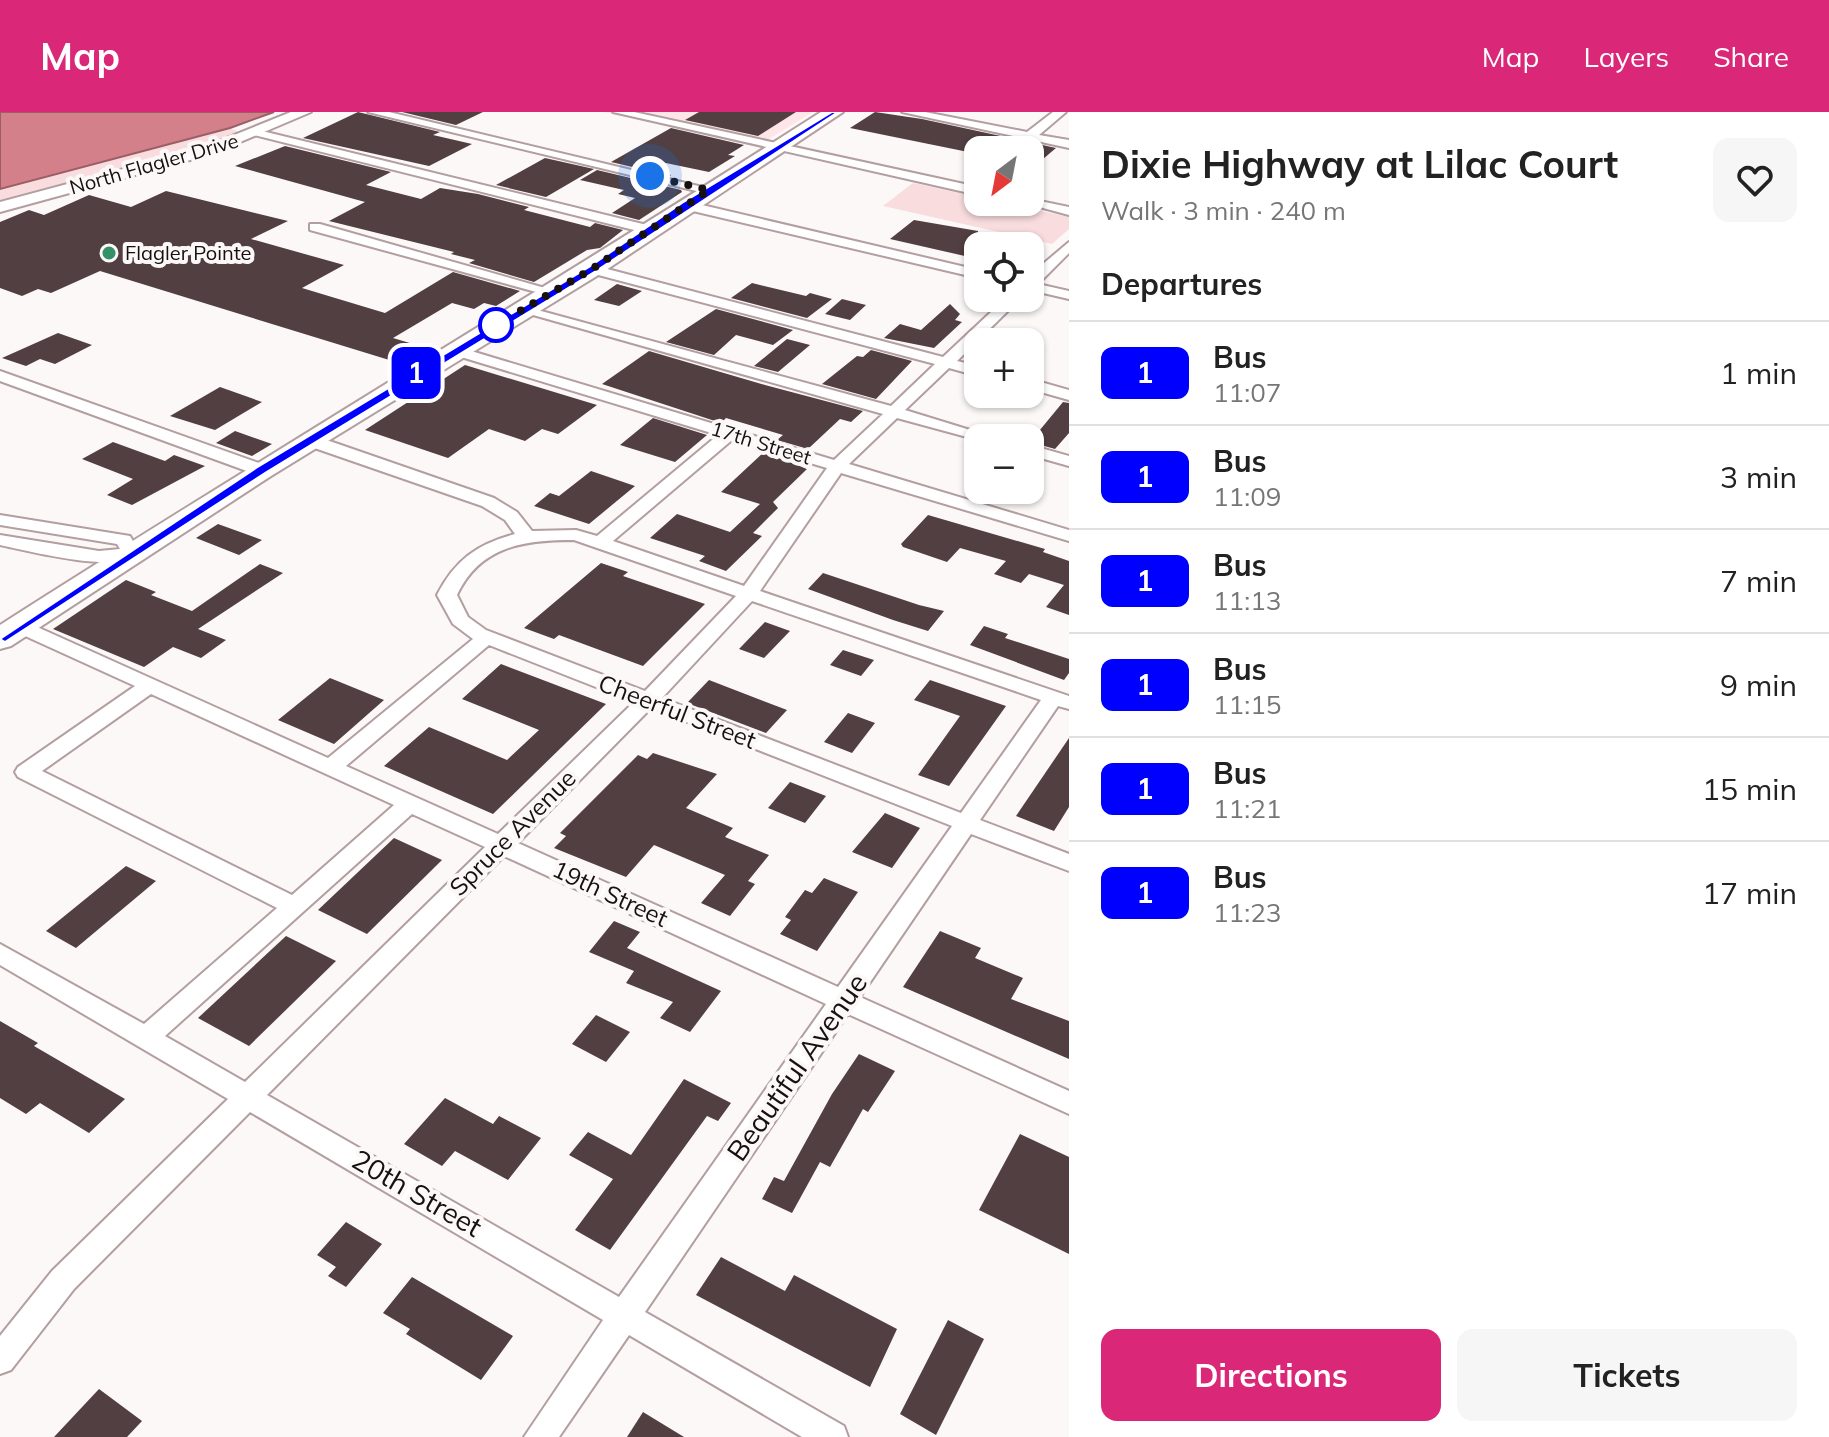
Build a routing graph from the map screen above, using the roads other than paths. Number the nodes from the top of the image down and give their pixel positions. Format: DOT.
graph roads {
  1 [pos="304,112"];
  2 [pos="374,112"];
  3 [pos="619,112"];
  4 [pos="834,112"];
  5 [pos="908,112"];
  6 [pos="1060,112"];
  7 [pos="258,133"];
  8 [pos="1030,136"];
  9 [pos="1044,139"];
  10 [pos="1069,144"];
  11 [pos="779,147"];
  12 [pos="964,188"];
  13 [pos="709,190"];
  14 [pos="685,205"];
  15 [pos="1044,206"];
  16 [pos="0,207"];
  17 [pos="1069,211"];
  18 [pos="315,227"];
  19 [pos="650,230"];
  20 [pos="1069,246"];
  21 [pos="592,269"];
  22 [pos="1044,270"];
  23 [pos="964,271"];
  24 [pos="1044,288"];
  25 [pos="552,292"];
  26 [pos="1069,295"];
  27 [pos="524,308"];
  28 [pos="999,312"];
  29 [pos="453,350"];
  30 [pos="946,362"];
  31 [pos="964,367"];
  32 [pos="0,376"];
  33 [pos="1044,388"];
  34 [pos="1069,395"];
  35 [pos="894,411"];
  36 [pos="964,431"];
  37 [pos="729,434"];
  38 [pos="309,440"];
  39 [pos="1044,454"];
  40 [pos="1069,461"];
  41 [pos="837,466"];
  42 [pos="261,470"];
  43 [pos="0,520"];
  44 [pos="526,536"];
  45 [pos="1069,536"];
  46 [pos="0,540"];
  47 [pos="602,541"];
  48 [pos="131,553"];
  49 [pos="749,593"];
  50 [pos="10,633"];
  51 [pos="487,637"];
  52 [pos="149,686"];
  53 [pos="647,700"];
  54 [pos="1061,700"];
  55 [pos="330,768"];
  56 [pos="410,803"];
  57 [pos="966,823"];
  58 [pos="501,845"];
  59 [pos="1069,863"];
  60 [pos="294,906"];
  61 [pos="0,953"];
  62 [pos="843,1001"];
  63 [pos="148,1036"];
  64 [pos="249,1095"];
  65 [pos="1069,1103"];
  66 [pos="626,1314"];
  67 [pos="0,1360"];
  68 [pos="540,1437"];
  69 [pos="832,1437"];
  1 -- 7 [label="street, North Flagler Drive"];
  2 -- 13 [label="street"];
  3 -- 11 [label="street"];
  4 -- 11 [label="main road"];
  5 -- 8 [label="street"];
  6 -- 8 [label="street"];
  7 -- 16 [label="street, North Flagler Drive"];
  7 -- 19 [label="street"];
  9 -- 10 [label="street"];
  11 -- 12 [label="street"];
  11 -- 13 [label="main road"];
  13 -- 14 [label="main road"];
  14 -- 19 [label="main road"];
  14 -- 23 [label="street"];
  15 -- 17 [label="street"];
  18 -- 25 [label="street"];
  19 -- 21 [label="main road"];
  20 -- 22 [label="street"];
  21 -- 25 [label="main road"];
  21 -- 30 [label="street"];
  24 -- 26 [label="street"];
  25 -- 27 [label="main road"];
  27 -- 29 [label="main road"];
  27 -- 35 [label="street"];
  28 -- 30 [label="street, Spruce Avenue"];
  29 -- 37 [label="street, 17th Street"];
  29 -- 38 [label="main road"];
  30 -- 31 [label="street"];
  30 -- 35 [label="street, Spruce Avenue"];
  32 -- 42 [label="street"];
  33 -- 34 [label="street"];
  35 -- 36 [label="street"];
  35 -- 41 [label="street, Spruce Avenue"];
  37 -- 41 [label="street, 17th Street"];
  37 -- 47 [label="street"];
  38 -- 42 [label="main road"];
  38 -- 44 [label="street"];
  39 -- 40 [label="street"];
  41 -- 45 [label="street, 17th Street"];
  41 -- 49 [label="street, Spruce Avenue"];
  42 -- 48 [label="main road"];
  43 -- 48 [label="street"];
  44 -- 47 [label="street, Cheerful Street"];
  44 -- 51 [label="street, Cheerful Street"];
  46 -- 48 [label="street"];
  47 -- 49 [label="street, Cheerful Street"];
  48 -- 50 [label="main road"];
  49 -- 53 [label="street, Spruce Avenue"];
  49 -- 54 [label="street, Cheerful Street"];
  50 -- 52 [label="street, 19th Street"];
  51 -- 53 [label="street, Cheerful Street"];
  51 -- 55 [label="street"];
  52 -- 55 [label="street, 19th Street"];
  52 -- 60 [label="street"];
  53 -- 57 [label="street, Cheerful Street"];
  53 -- 58 [label="street, Spruce Avenue"];
  54 -- 57 [label="street, Beautiful Avenue"];
  55 -- 56 [label="street, 19th Street"];
  56 -- 58 [label="street, 19th Street"];
  56 -- 60 [label="street"];
  57 -- 59 [label="street, Cheerful Street"];
  57 -- 62 [label="street, Beautiful Avenue"];
  58 -- 62 [label="street, 19th Street"];
  58 -- 64 [label="street, Spruce Avenue"];
  60 -- 63 [label="street"];
  61 -- 63 [label="street, 20th Street"];
  62 -- 65 [label="street, 19th Street"];
  62 -- 66 [label="street, Beautiful Avenue"];
  63 -- 64 [label="street, 20th Street"];
  64 -- 66 [label="street, 20th Street"];
  64 -- 67 [label="street, Spruce Avenue"];
  66 -- 68 [label="street, Beautiful Avenue"];
  66 -- 69 [label="street, 20th Street"];
}
